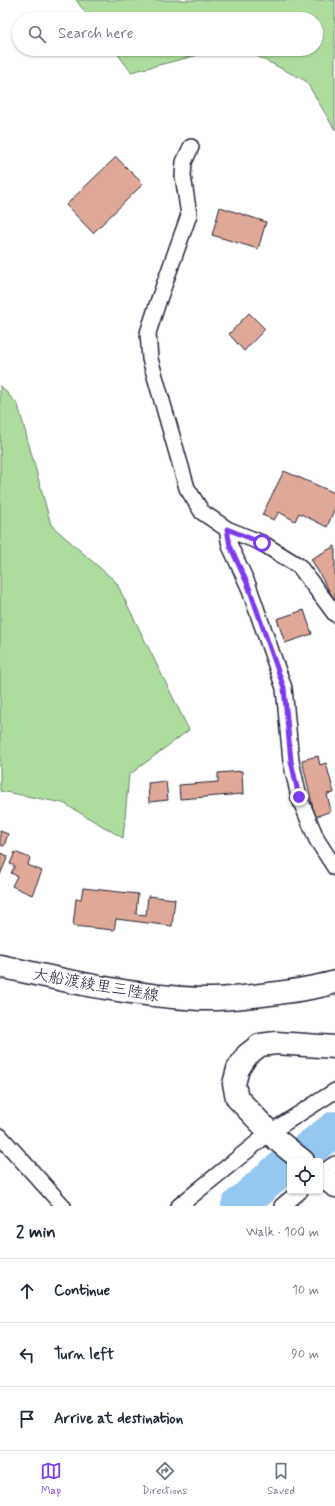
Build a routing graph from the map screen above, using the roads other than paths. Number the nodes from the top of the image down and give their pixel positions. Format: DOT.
graph roads {
  1 [pos="191,147"];
  2 [pos="227,529"];
  3 [pos="335,614"];
  4 [pos="335,868"];
  5 [pos="0,966"];
  6 [pos="335,982"];
  7 [pos="335,1047"];
  8 [pos="335,1091"];
  9 [pos="0,1136"];
  10 [pos="273,1137"];
  11 [pos="299,1158"];
  12 [pos="335,1164"];
  13 [pos="323,1172"];
  14 [pos="323,1176"];
  15 [pos="335,1186"];
  16 [pos="296,1194"];
  17 [pos="63,1206"];
  18 [pos="179,1206"];
  19 [pos="282,1206"];
  1 -- 2 [label="street"];
  2 -- 3 [label="street"];
  2 -- 4 [label="street"];
  5 -- 6 [label="main road, 大船渡綾里三陸線"];
  7 -- 10 [label="main road"];
  8 -- 10 [label="street"];
  9 -- 17 [label="street"];
  10 -- 11 [label="main road"];
  10 -- 18 [label="street"];
  12 -- 13 [label="street"];
  14 -- 15 [label="main road"];
  16 -- 19 [label="street"];
}
